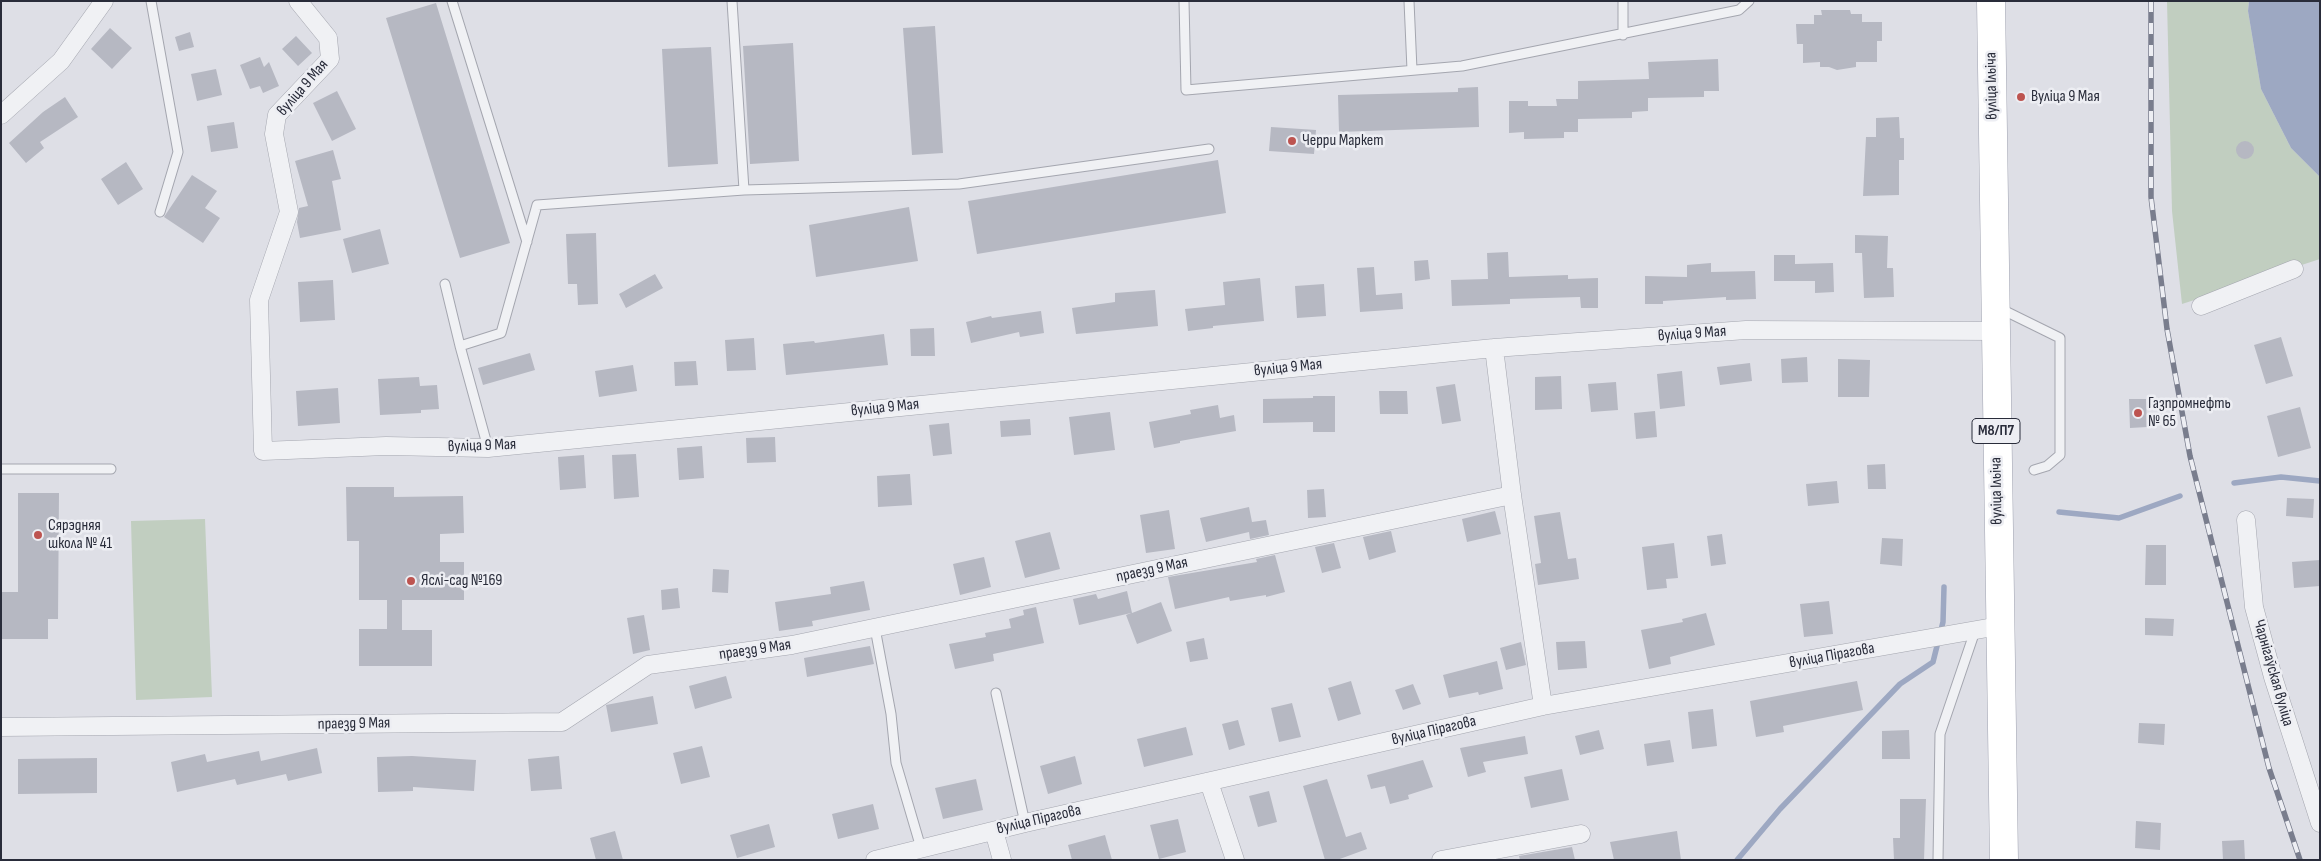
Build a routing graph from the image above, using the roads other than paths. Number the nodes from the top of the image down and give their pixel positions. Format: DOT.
graph roads {
  1 [pos="104,1"];
  2 [pos="151,1"];
  3 [pos="298,1"];
  4 [pos="452,1"];
  5 [pos="732,1"];
  6 [pos="1184,1"];
  7 [pos="1409,1"];
  8 [pos="1623,1"];
  9 [pos="1749,1"];
  10 [pos="1991,1"];
  11 [pos="1622,35"];
  12 [pos="1412,70"];
  13 [pos="1,115"];
  14 [pos="1209,149"];
  15 [pos="744,190"];
  16 [pos="160,212"];
  17 [pos="527,242"];
  18 [pos="2294,270"];
  19 [pos="445,284"];
  20 [pos="2201,306"];
  21 [pos="1995,318"];
  22 [pos="460,346"];
  23 [pos="1494,348"];
  24 [pos="488,448"];
  25 [pos="1,469"];
  26 [pos="111,469"];
  27 [pos="2034,470"];
  28 [pos="1512,495"];
  29 [pos="2246,520"];
  30 [pos="875,628"];
  31 [pos="1987,629"];
  32 [pos="996,692"];
  33 [pos="1543,706"];
  34 [pos="1,727"];
  35 [pos="1209,782"];
  36 [pos="2320,822"];
  37 [pos="1025,823"];
  38 [pos="994,830"];
  39 [pos="1581,834"];
  40 [pos="921,848"];
  41 [pos="882,859"];
  42 [pos="1002,860"];
  43 [pos="1235,860"];
  44 [pos="1441,860"];
  45 [pos="1938,860"];
  46 [pos="2004,860"];
  1 -- 13 [label="street"];
  2 -- 16 [label="lane"];
  3 -- 24 [label="street, вуліца 9 Мая"];
  4 -- 17 [label="lane"];
  5 -- 15 [label="lane"];
  6 -- 12 [label="lane"];
  7 -- 12 [label="lane"];
  8 -- 11 [label="lane"];
  9 -- 11 [label="lane"];
  10 -- 21 [label="main road, вуліца Ільіча / М8/П7"];
  11 -- 12 [label="lane"];
  14 -- 15 [label="lane"];
  15 -- 17 [label="lane"];
  17 -- 22 [label="lane"];
  18 -- 20 [label="street"];
  19 -- 22 [label="lane"];
  21 -- 23 [label="street, вуліца 9 Мая"];
  21 -- 27 [label="lane"];
  21 -- 31 [label="main road, вуліца Ільіча / М8/П7"];
  22 -- 24 [label="lane"];
  23 -- 24 [label="street, вуліца 9 Мая"];
  23 -- 28 [label="street"];
  25 -- 26 [label="lane"];
  28 -- 30 [label="street, праезд 9 Мая"];
  28 -- 33 [label="street"];
  29 -- 36 [label="street, Чарнігаўская вуліца"];
  30 -- 34 [label="street, праезд 9 Мая"];
  30 -- 40 [label="lane"];
  31 -- 33 [label="street, вуліца Пірагова"];
  31 -- 45 [label="lane"];
  31 -- 46 [label="main road, вуліца Ільіча / М8/П7"];
  32 -- 37 [label="lane"];
  33 -- 35 [label="street, вуліца Пірагова"];
  35 -- 37 [label="street, вуліца Пірагова"];
  35 -- 43 [label="street"];
  37 -- 38 [label="street, вуліца Пірагова"];
  38 -- 40 [label="street, вуліца Пірагова"];
  38 -- 42 [label="street"];
  39 -- 44 [label="street"];
  40 -- 41 [label="street, вуліца Пірагова"];
}
